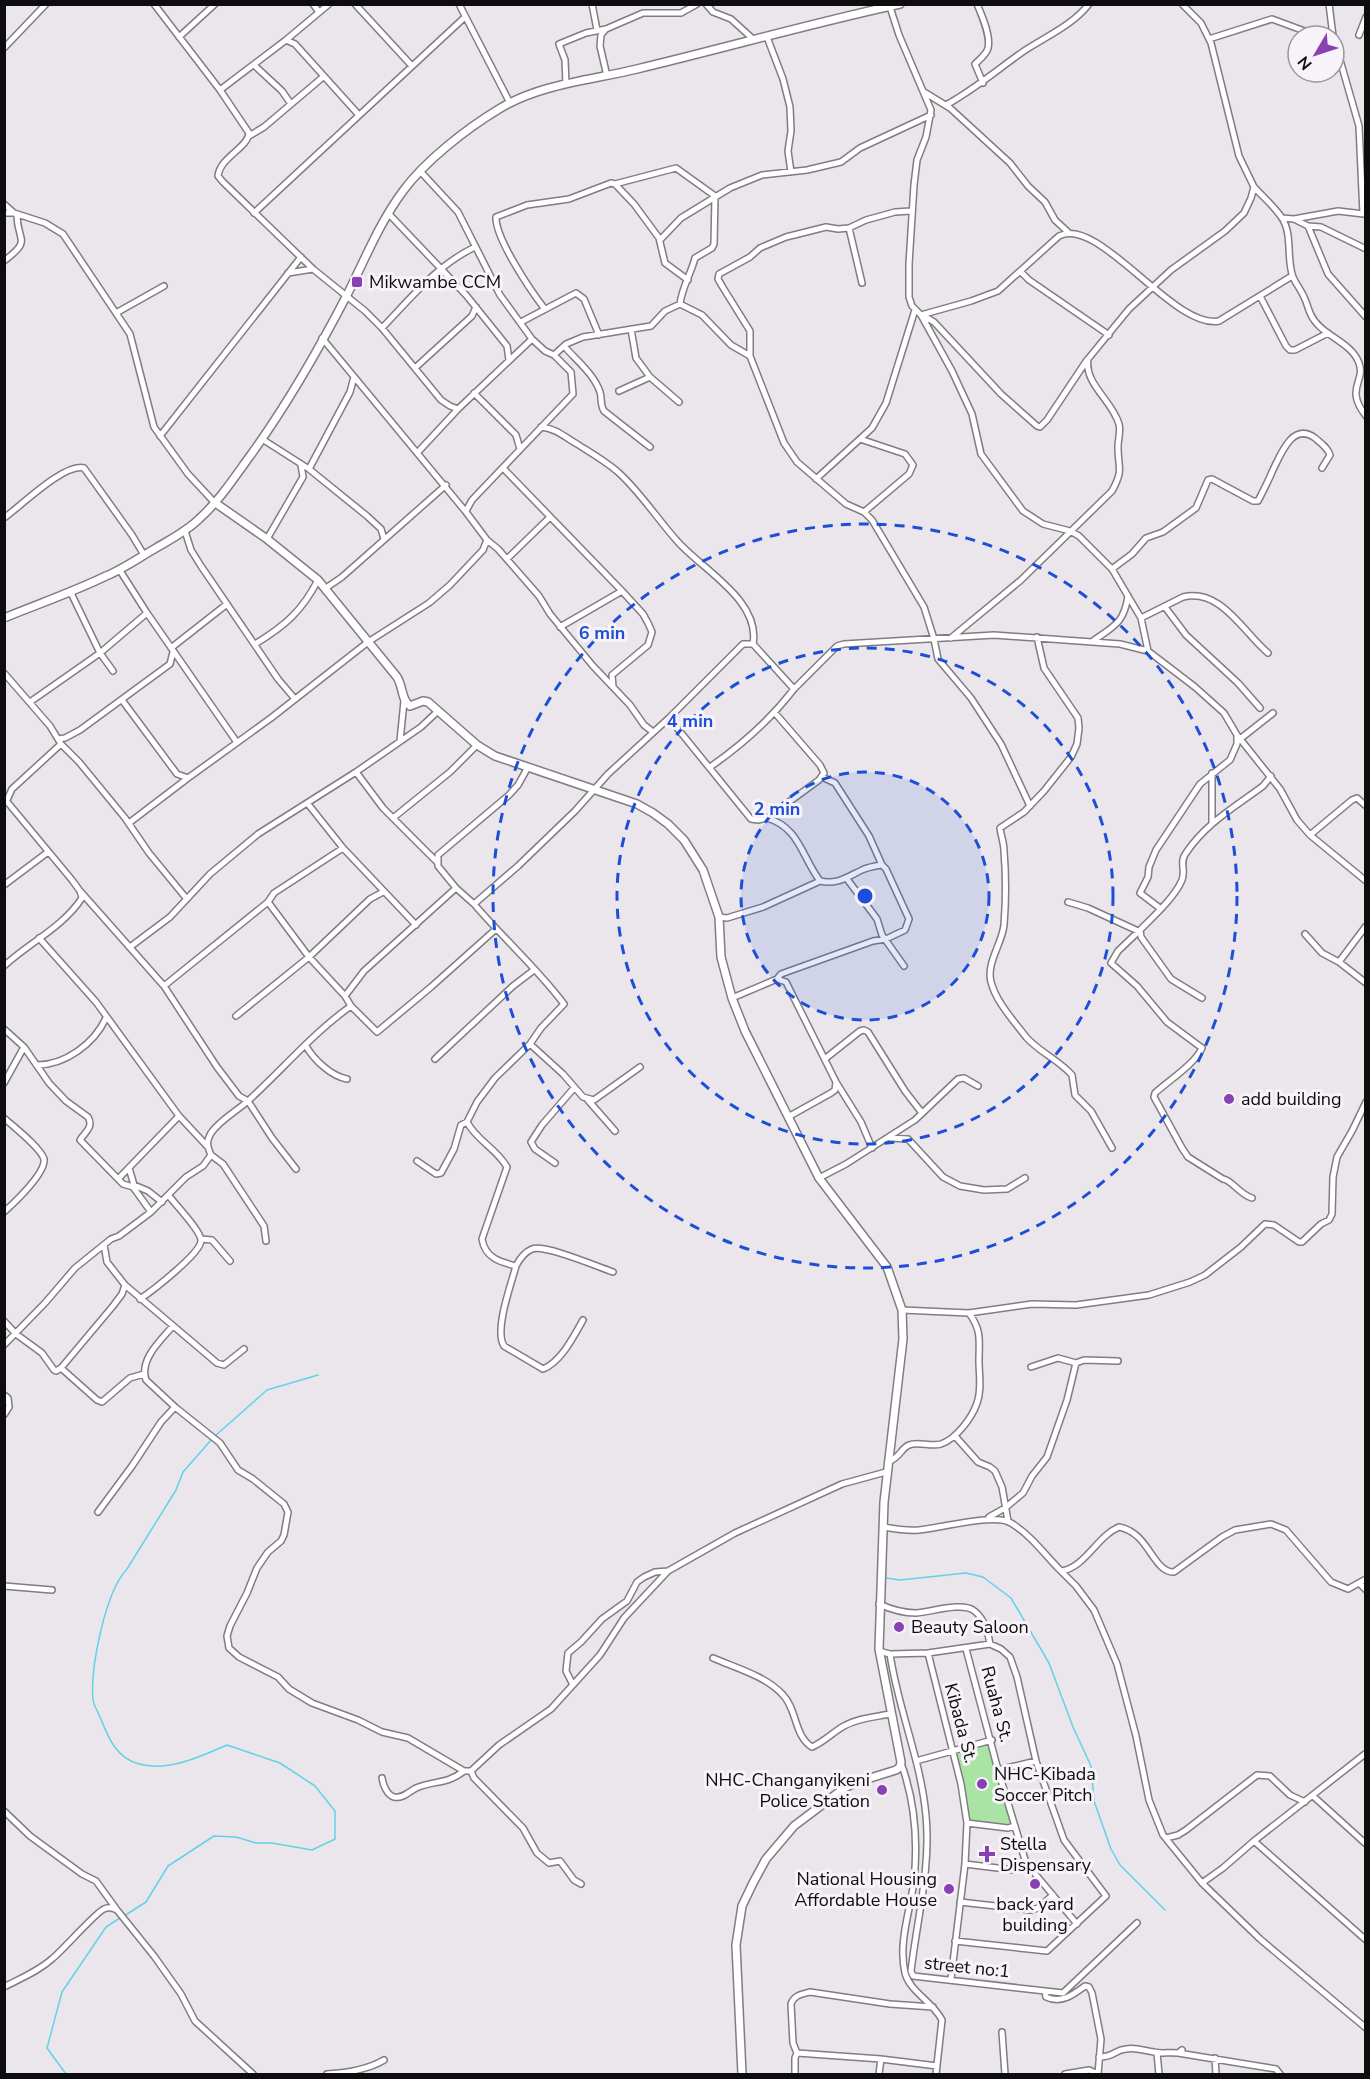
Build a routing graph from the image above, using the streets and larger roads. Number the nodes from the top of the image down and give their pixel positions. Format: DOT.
graph roads {
  1 [pos="46,4"];
  2 [pos="154,4"];
  3 [pos="215,4"];
  4 [pos="313,4"];
  5 [pos="329,4"];
  6 [pos="355,4"];
  7 [pos="459,4"];
  8 [pos="592,4"];
  9 [pos="697,4"];
  10 [pos="706,4"];
  11 [pos="900,4"];
  12 [pos="977,4"];
  13 [pos="1089,4"];
  14 [pos="1182,4"];
  15 [pos="1329,4"];
  16 [pos="890,7"];
  17 [pos="319,12"];
  18 [pos="465,16"];
  19 [pos="1365,17"];
  20 [pos="1286,24"];
  21 [pos="1332,24"];
  22 [pos="606,28"];
  23 [pos="597,30"];
  24 [pos="294,33"];
  25 [pos="1359,35"];
  26 [pos="179,37"];
  27 [pos="767,37"];
  28 [pos="753,39"];
  29 [pos="1209,39"];
  30 [pos="286,40"];
  31 [pos="295,44"];
  32 [pos="4,48"];
  33 [pos="254,65"];
  34 [pos="412,66"];
  35 [pos="607,76"];
  36 [pos="323,77"];
  37 [pos="1346,81"];
  38 [pos="983,83"];
  39 [pos="566,84"];
  40 [pos="220,90"];
  41 [pos="924,92"];
  42 [pos="510,103"];
  43 [pos="291,104"];
  44 [pos="946,105"];
  45 [pos="358,114"];
  46 [pos="931,115"];
  47 [pos="249,136"];
  48 [pos="420,171"];
  49 [pos="791,172"];
  50 [pos="615,184"];
  51 [pos="1254,187"];
  52 [pos="715,196"];
  53 [pos="4,204"];
  54 [pos="911,211"];
  55 [pos="4,213"];
  56 [pos="254,213"];
  57 [pos="388,213"];
  58 [pos="15,214"];
  59 [pos="1364,214"];
  60 [pos="1282,218"];
  61 [pos="1294,219"];
  62 [pos="1308,226"];
  63 [pos="849,228"];
  64 [pos="1069,233"];
  65 [pos="660,240"];
  66 [pos="475,247"];
  67 [pos="1365,249"];
  68 [pos="301,257"];
  69 [pos="4,261"];
  70 [pos="442,268"];
  71 [pos="313,269"];
  72 [pos="1020,271"];
  73 [pos="288,273"];
  74 [pos="1292,276"];
  75 [pos="688,280"];
  76 [pos="862,283"];
  77 [pos="164,286"];
  78 [pos="1153,286"];
  79 [pos="1260,296"];
  80 [pos="346,297"];
  81 [pos="680,304"];
  82 [pos="476,307"];
  83 [pos="544,308"];
  84 [pos="915,310"];
  85 [pos="116,313"];
  86 [pos="921,315"];
  87 [pos="1365,317"];
  88 [pos="521,322"];
  89 [pos="382,328"];
  90 [pos="631,329"];
  91 [pos="1328,333"];
  92 [pos="599,335"];
  93 [pos="1109,335"];
  94 [pos="322,338"];
  95 [pos="532,339"];
  96 [pos="507,346"];
  97 [pos="564,346"];
  98 [pos="518,351"];
  99 [pos="554,355"];
  100 [pos="750,356"];
  101 [pos="1088,359"];
  102 [pos="509,360"];
  103 [pos="415,368"];
  104 [pos="1077,375"];
  105 [pos="1089,376"];
  106 [pos="354,377"];
  107 [pos="650,377"];
  108 [pos="619,391"];
  109 [pos="474,393"];
  110 [pos="679,402"];
  111 [pos="458,409"];
  112 [pos="1365,416"];
  113 [pos="541,427"];
  114 [pos="160,436"];
  115 [pos="518,438"];
  116 [pos="262,439"];
  117 [pos="530,439"];
  118 [pos="860,439"];
  119 [pos="650,447"];
  120 [pos="520,449"];
  121 [pos="418,452"];
  122 [pos="301,465"];
  123 [pos="503,468"];
  124 [pos="1322,468"];
  125 [pos="309,469"];
  126 [pos="816,479"];
  127 [pos="446,486"];
  128 [pos="214,502"];
  129 [pos="466,512"];
  130 [pos="864,512"];
  131 [pos="550,517"];
  132 [pos="4,518"];
  133 [pos="381,529"];
  134 [pos="185,531"];
  135 [pos="393,531"];
  136 [pos="1070,531"];
  137 [pos="267,539"];
  138 [pos="384,539"];
  139 [pos="487,540"];
  140 [pos="144,555"];
  141 [pos="507,559"];
  142 [pos="119,569"];
  143 [pos="1112,569"];
  144 [pos="318,580"];
  145 [pos="326,588"];
  146 [pos="70,591"];
  147 [pos="622,591"];
  148 [pos="1128,595"];
  149 [pos="227,604"];
  150 [pos="1165,607"];
  151 [pos="147,613"];
  152 [pos="4,618"];
  153 [pos="1141,618"];
  154 [pos="560,627"];
  155 [pos="1038,637"];
  156 [pos="951,638"];
  157 [pos="934,639"];
  158 [pos="1093,641"];
  159 [pos="368,642"];
  160 [pos="255,644"];
  161 [pos="753,644"];
  162 [pos="172,650"];
  163 [pos="1148,651"];
  164 [pos="100,653"];
  165 [pos="1268,653"];
  166 [pos="180,662"];
  167 [pos="171,664"];
  168 [pos="113,671"];
  169 [pos="4,672"];
  170 [pos="613,687"];
  171 [pos="794,689"];
  172 [pos="295,699"];
  173 [pos="122,700"];
  174 [pos="404,700"];
  175 [pos="30,702"];
  176 [pos="1260,708"];
  177 [pos="438,711"];
  178 [pos="775,713"];
  179 [pos="1273,713"];
  180 [pos="669,718"];
  181 [pos="653,732"];
  182 [pos="1238,737"];
  183 [pos="236,741"];
  184 [pos="399,741"];
  185 [pos="60,742"];
  186 [pos="477,745"];
  187 [pos="528,767"];
  188 [pos="710,767"];
  189 [pos="356,772"];
  190 [pos="1212,773"];
  191 [pos="1271,776"];
  192 [pos="822,777"];
  193 [pos="188,778"];
  194 [pos="12,789"];
  195 [pos="594,789"];
  196 [pos="4,790"];
  197 [pos="6,799"];
  198 [pos="308,804"];
  199 [pos="1030,806"];
  200 [pos="1365,806"];
  201 [pos="393,818"];
  202 [pos="767,818"];
  203 [pos="1212,822"];
  204 [pos="129,823"];
  205 [pos="1310,835"];
  206 [pos="41,843"];
  207 [pos="343,848"];
  208 [pos="48,852"];
  209 [pos="37,860"];
  210 [pos="437,863"];
  211 [pos="882,865"];
  212 [pos="847,879"];
  213 [pos="820,881"];
  214 [pos="1365,881"];
  215 [pos="4,885"];
  216 [pos="456,888"];
  217 [pos="80,891"];
  218 [pos="383,892"];
  219 [pos="186,898"];
  220 [pos="268,902"];
  221 [pos="1068,902"];
  222 [pos="474,904"];
  223 [pos="1161,909"];
  224 [pos="719,917"];
  225 [pos="416,925"];
  226 [pos="1365,926"];
  227 [pos="496,929"];
  228 [pos="1139,931"];
  229 [pos="1305,934"];
  230 [pos="39,938"];
  231 [pos="886,939"];
  232 [pos="130,947"];
  233 [pos="309,957"];
  234 [pos="1339,962"];
  235 [pos="4,966"];
  236 [pos="904,966"];
  237 [pos="534,970"];
  238 [pos="777,979"];
  239 [pos="1365,983"];
  240 [pos="164,986"];
  241 [pos="345,996"];
  242 [pos="732,998"];
  243 [pos="1202,998"];
  244 [pos="351,1006"];
  245 [pos="236,1016"];
  246 [pos="106,1018"];
  247 [pos="4,1029"];
  248 [pos="530,1044"];
  249 [pos="306,1046"];
  250 [pos="24,1047"];
  251 [pos="826,1058"];
  252 [pos="435,1059"];
  253 [pos="37,1065"];
  254 [pos="640,1067"];
  255 [pos="347,1079"];
  256 [pos="836,1082"];
  257 [pos="4,1083"];
  258 [pos="978,1086"];
  259 [pos="574,1088"];
  260 [pos="587,1099"];
  261 [pos="248,1101"];
  262 [pos="1365,1102"];
  263 [pos="922,1113"];
  264 [pos="179,1116"];
  265 [pos="788,1117"];
  266 [pos="6,1122"];
  267 [pos="467,1122"];
  268 [pos="615,1131"];
  269 [pos="889,1138"];
  270 [pos="207,1146"];
  271 [pos="872,1148"];
  272 [pos="1112,1148"];
  273 [pos="211,1155"];
  274 [pos="417,1161"];
  275 [pos="555,1163"];
  276 [pos="129,1168"];
  277 [pos="296,1169"];
  278 [pos="819,1178"];
  279 [pos="1025,1178"];
  280 [pos="118,1179"];
  281 [pos="134,1186"];
  282 [pos="169,1196"];
  283 [pos="1252,1198"];
  284 [pos="162,1202"];
  285 [pos="4,1212"];
  286 [pos="150,1212"];
  287 [pos="201,1239"];
  288 [pos="266,1241"];
  289 [pos="104,1245"];
  290 [pos="97,1250"];
  291 [pos="104,1255"];
  292 [pos="230,1261"];
  293 [pos="516,1266"];
  294 [pos="613,1272"];
  295 [pos="124,1286"];
  296 [pos="140,1299"];
  297 [pos="902,1310"];
  298 [pos="969,1313"];
  299 [pos="583,1320"];
  300 [pos="4,1322"];
  301 [pos="172,1327"];
  302 [pos="16,1334"];
  303 [pos="4,1345"];
  304 [pos="244,1349"];
  305 [pos="1118,1360"];
  306 [pos="1076,1363"];
  307 [pos="1031,1368"];
  308 [pos="59,1369"];
  309 [pos="144,1374"];
  310 [pos="4,1395"];
  311 [pos="175,1407"];
  312 [pos="4,1415"];
  313 [pos="955,1436"];
  314 [pos="888,1462"];
  315 [pos="886,1472"];
  316 [pos="1005,1508"];
  317 [pos="98,1512"];
  318 [pos="987,1519"];
  319 [pos="1008,1521"];
  320 [pos="882,1527"];
  321 [pos="668,1571"];
  322 [pos="1061,1571"];
  323 [pos="1365,1579"];
  324 [pos="1359,1583"];
  325 [pos="4,1586"];
  326 [pos="52,1590"];
  327 [pos="1365,1590"];
  328 [pos="879,1604"];
  329 [pos="990,1644"];
  330 [pos="966,1649"];
  331 [pos="879,1651"];
  332 [pos="927,1653"];
  333 [pos="890,1654"];
  334 [pos="713,1658"];
  335 [pos="573,1685"];
  336 [pos="890,1714"];
  337 [pos="992,1740"];
  338 [pos="953,1751"];
  339 [pos="1365,1754"];
  340 [pos="916,1761"];
  341 [pos="1036,1761"];
  342 [pos="901,1762"];
  343 [pos="998,1770"];
  344 [pos="468,1771"];
  345 [pos="382,1778"];
  346 [pos="1313,1796"];
  347 [pos="1305,1802"];
  348 [pos="4,1811"];
  349 [pos="967,1823"];
  350 [pos="1015,1826"];
  351 [pos="1166,1838"];
  352 [pos="1254,1841"];
  353 [pos="1365,1844"];
  354 [pos="1026,1863"];
  355 [pos="964,1864"];
  356 [pos="1202,1883"];
  357 [pos="580,1884"];
  358 [pos="1053,1895"];
  359 [pos="960,1902"];
  360 [pos="117,1910"];
  361 [pos="1137,1923"];
  362 [pos="1077,1924"];
  363 [pos="1365,1940"];
  364 [pos="956,1941"];
  365 [pos="951,1979"];
  366 [pos="4,1987"];
  367 [pos="1045,1992"];
  368 [pos="933,2007"];
  369 [pos="1365,2028"];
  370 [pos="1002,2032"];
  371 [pos="797,2053"];
  372 [pos="1157,2053"];
  373 [pos="1099,2057"];
  374 [pos="1215,2058"];
  375 [pos="384,2060"];
  376 [pos="880,2060"];
  377 [pos="937,2066"];
  378 [pos="254,2074"];
  379 [pos="327,2074"];
  380 [pos="742,2074"];
  381 [pos="795,2074"];
  382 [pos="879,2074"];
  383 [pos="936,2074"];
  384 [pos="1005,2074"];
  385 [pos="1065,2074"];
  386 [pos="1098,2074"];
  387 [pos="1159,2074"];
  388 [pos="1216,2074"];
  389 [pos="1280,2074"];
  1 -- 32 [label="street"];
  2 -- 26 [label="street"];
  3 -- 26 [label="street"];
  4 -- 17 [label="street"];
  5 -- 17 [label="street"];
  6 -- 34 [label="street"];
  7 -- 18 [label="street"];
  8 -- 23 [label="street"];
  9 -- 22 [label="street"];
  10 -- 28 [label="street"];
  11 -- 16 [label="street"];
  12 -- 38 [label="street"];
  13 -- 38 [label="street"];
  14 -- 29 [label="street"];
  15 -- 21 [label="street"];
  16 -- 27 [label="street"];
  16 -- 41 [label="street"];
  17 -- 24 [label="street"];
  18 -- 34 [label="street"];
  18 -- 42 [label="street"];
  19 -- 25 [label="street"];
  20 -- 29 [label="street"];
  22 -- 23 [label="street"];
  22 -- 35 [label="street"];
  23 -- 39 [label="street"];
  24 -- 30 [label="street"];
  24 -- 31 [label="street"];
  26 -- 40 [label="street"];
  27 -- 28 [label="street"];
  27 -- 49 [label="street"];
  28 -- 35 [label="street"];
  29 -- 51 [label="street"];
  30 -- 31 [label="street"];
  30 -- 33 [label="street"];
  31 -- 36 [label="street"];
  33 -- 40 [label="street"];
  33 -- 43 [label="street"];
  34 -- 45 [label="street"];
  35 -- 39 [label="street"];
  36 -- 43 [label="street"];
  36 -- 45 [label="street"];
  37 -- 59 [label="street"];
  38 -- 44 [label="street"];
  39 -- 42 [label="street"];
  40 -- 47 [label="street"];
  41 -- 44 [label="street"];
  41 -- 46 [label="street"];
  42 -- 48 [label="street"];
  43 -- 47 [label="street"];
  44 -- 64 [label="street"];
  45 -- 56 [label="street"];
  46 -- 49 [label="street"];
  46 -- 54 [label="street"];
  47 -- 56 [label="street"];
  48 -- 57 [label="street"];
  48 -- 66 [label="street"];
  49 -- 52 [label="street"];
  50 -- 52 [label="street"];
  50 -- 65 [label="street"];
  50 -- 83 [label="street"];
  51 -- 60 [label="street"];
  51 -- 78 [label="street"];
  52 -- 65 [label="street"];
  52 -- 75 [label="street"];
  53 -- 58 [label="street"];
  54 -- 63 [label="street"];
  54 -- 84 [label="street"];
  55 -- 58 [label="street"];
  56 -- 68 [label="street"];
  57 -- 70 [label="street"];
  57 -- 80 [label="street"];
  58 -- 69 [label="street"];
  58 -- 85 [label="street"];
  59 -- 61 [label="street"];
  60 -- 61 [label="street"];
  60 -- 74 [label="street"];
  61 -- 62 [label="street"];
  62 -- 67 [label="street"];
  62 -- 87 [label="street"];
  63 -- 76 [label="street"];
  63 -- 100 [label="street"];
  64 -- 72 [label="street"];
  64 -- 78 [label="street"];
  65 -- 75 [label="street"];
  66 -- 70 [label="street"];
  66 -- 88 [label="street"];
  68 -- 71 [label="street"];
  68 -- 73 [label="street"];
  70 -- 82 [label="street"];
  70 -- 89 [label="street"];
  71 -- 73 [label="street"];
  71 -- 80 [label="street"];
  72 -- 86 [label="street"];
  72 -- 93 [label="street"];
  73 -- 114 [label="street"];
  74 -- 79 [label="street"];
  74 -- 91 [label="street"];
  75 -- 81 [label="street"];
  77 -- 85 [label="street"];
  78 -- 79 [label="street"];
  78 -- 93 [label="street"];
  79 -- 91 [label="street"];
  80 -- 89 [label="street"];
  80 -- 94 [label="street"];
  81 -- 90 [label="street"];
  81 -- 100 [label="street"];
  82 -- 96 [label="street"];
  82 -- 103 [label="street"];
  83 -- 88 [label="street"];
  83 -- 92 [label="street"];
  84 -- 86 [label="street"];
  84 -- 118 [label="street"];
  85 -- 114 [label="street"];
  86 -- 104 [label="street"];
  86 -- 136 [label="street"];
  88 -- 95 [label="street"];
  89 -- 103 [label="street"];
  90 -- 92 [label="street"];
  90 -- 107 [label="street"];
  91 -- 112 [label="street"];
  92 -- 97 [label="street"];
  93 -- 101 [label="street"];
  94 -- 106 [label="street"];
  94 -- 116 [label="street"];
  95 -- 98 [label="street"];
  95 -- 99 [label="street"];
  96 -- 98 [label="street"];
  96 -- 102 [label="street"];
  97 -- 99 [label="street"];
  97 -- 119 [label="street"];
  98 -- 102 [label="street"];
  99 -- 113 [label="street"];
  100 -- 126 [label="street"];
  101 -- 104 [label="street"];
  101 -- 105 [label="street"];
  102 -- 109 [label="street"];
  103 -- 111 [label="street"];
  104 -- 105 [label="street"];
  105 -- 136 [label="street"];
  106 -- 121 [label="street"];
  106 -- 125 [label="street"];
  107 -- 108 [label="street"];
  107 -- 110 [label="street"];
  109 -- 111 [label="street"];
  109 -- 115 [label="street"];
  111 -- 121 [label="street"];
  113 -- 117 [label="street"];
  113 -- 161 [label="street"];
  114 -- 128 [label="street"];
  115 -- 117 [label="street"];
  115 -- 120 [label="street"];
  116 -- 122 [label="street"];
  116 -- 128 [label="street"];
  117 -- 120 [label="street"];
  118 -- 126 [label="street"];
  118 -- 130 [label="street"];
  120 -- 123 [label="street"];
  121 -- 127 [label="street"];
  122 -- 125 [label="street"];
  122 -- 137 [label="street"];
  123 -- 129 [label="street"];
  123 -- 131 [label="street"];
  124 -- 143 [label="street"];
  125 -- 133 [label="street"];
  126 -- 130 [label="street"];
  127 -- 129 [label="street"];
  127 -- 135 [label="street"];
  128 -- 134 [label="street"];
  128 -- 137 [label="street"];
  129 -- 139 [label="street"];
  130 -- 157 [label="street"];
  131 -- 141 [label="street"];
  131 -- 147 [label="street"];
  132 -- 140 [label="street"];
  133 -- 135 [label="street"];
  133 -- 138 [label="street"];
  134 -- 140 [label="street"];
  134 -- 149 [label="street"];
  135 -- 138 [label="street"];
  136 -- 143 [label="street"];
  136 -- 156 [label="street"];
  137 -- 144 [label="street"];
  138 -- 145 [label="street"];
  139 -- 141 [label="street"];
  139 -- 159 [label="street"];
  140 -- 142 [label="street"];
  141 -- 154 [label="street"];
  142 -- 146 [label="street"];
  142 -- 151 [label="street"];
  143 -- 148 [label="street"];
  144 -- 145 [label="street"];
  144 -- 160 [label="street"];
  145 -- 159 [label="street"];
  146 -- 152 [label="street"];
  146 -- 164 [label="street"];
  147 -- 154 [label="street"];
  147 -- 170 [label="street"];
  148 -- 153 [label="street"];
  148 -- 158 [label="street"];
  149 -- 160 [label="street"];
  149 -- 162 [label="street"];
  150 -- 153 [label="street"];
  150 -- 165 [label="street"];
  150 -- 176 [label="street"];
  151 -- 162 [label="street"];
  151 -- 164 [label="street"];
  153 -- 163 [label="street"];
  154 -- 170 [label="street"];
  155 -- 156 [label="street"];
  155 -- 158 [label="street"];
  155 -- 199 [label="street"];
  156 -- 157 [label="street"];
  157 -- 171 [label="street"];
  157 -- 199 [label="street"];
  158 -- 163 [label="street"];
  159 -- 172 [label="street"];
  159 -- 174 [label="street"];
  160 -- 172 [label="street"];
  161 -- 171 [label="street"];
  161 -- 180 [label="street"];
  162 -- 166 [label="street"];
  162 -- 167 [label="street"];
  163 -- 182 [label="street"];
  164 -- 168 [label="street"];
  164 -- 175 [label="street"];
  166 -- 167 [label="street"];
  166 -- 183 [label="street"];
  167 -- 173 [label="street"];
  169 -- 175 [label="street"];
  170 -- 181 [label="street"];
  171 -- 178 [label="street"];
  172 -- 183 [label="street"];
  173 -- 185 [label="street"];
  173 -- 193 [label="street"];
  174 -- 177 [label="street"];
  174 -- 184 [label="street"];
  175 -- 185 [label="street"];
  177 -- 184 [label="street"];
  177 -- 186 [label="street"];
  178 -- 188 [label="street"];
  178 -- 192 [label="street"];
  179 -- 182 [label="street"];
  180 -- 181 [label="street"];
  180 -- 188 [label="street"];
  181 -- 195 [label="street"];
  182 -- 190 [label="street"];
  182 -- 191 [label="street"];
  183 -- 193 [label="street"];
  184 -- 189 [label="street"];
  185 -- 194 [label="street"];
  185 -- 204 [label="street"];
  186 -- 187 [label="street"];
  186 -- 201 [label="street"];
  187 -- 195 [label="street"];
  187 -- 210 [label="street"];
  188 -- 202 [label="street"];
  189 -- 198 [label="street"];
  189 -- 201 [label="street"];
  190 -- 203 [label="street"];
  190 -- 223 [label="street"];
  191 -- 203 [label="street"];
  191 -- 205 [label="street"];
  192 -- 202 [label="street"];
  192 -- 211 [label="street"];
  193 -- 204 [label="street"];
  194 -- 196 [label="street"];
  194 -- 197 [label="street"];
  195 -- 222 [label="street"];
  195 -- 224 [label="street"];
  197 -- 206 [label="street"];
  198 -- 207 [label="street"];
  198 -- 219 [label="street"];
  199 -- 272 [label="street"];
  200 -- 205 [label="street"];
  201 -- 210 [label="street"];
  202 -- 213 [label="street"];
  203 -- 223 [label="street"];
  204 -- 219 [label="street"];
  205 -- 214 [label="street"];
  206 -- 208 [label="street"];
  206 -- 209 [label="street"];
  207 -- 218 [label="street"];
  207 -- 220 [label="street"];
  208 -- 209 [label="street"];
  208 -- 217 [label="street"];
  209 -- 215 [label="street"];
  210 -- 216 [label="street"];
  211 -- 212 [label="street"];
  211 -- 231 [label="street"];
  212 -- 213 [label="street"];
  212 -- 231 [label="street"];
  213 -- 224 [label="street"];
  216 -- 222 [label="street"];
  216 -- 225 [label="street"];
  217 -- 230 [label="street"];
  217 -- 232 [label="street"];
  218 -- 225 [label="street"];
  218 -- 233 [label="street"];
  219 -- 232 [label="street"];
  220 -- 233 [label="street"];
  220 -- 240 [label="street"];
  221 -- 228 [label="street"];
  222 -- 227 [label="street"];
  223 -- 228 [label="street"];
  224 -- 242 [label="street"];
  225 -- 241 [label="street"];
  226 -- 234 [label="street"];
  227 -- 237 [label="street"];
  227 -- 244 [label="street"];
  228 -- 243 [label="street"];
  228 -- 283 [label="street"];
  229 -- 234 [label="street"];
  230 -- 235 [label="street"];
  230 -- 246 [label="street"];
  231 -- 236 [label="street"];
  231 -- 238 [label="street"];
  232 -- 240 [label="street"];
  233 -- 241 [label="street"];
  233 -- 245 [label="street"];
  234 -- 239 [label="street"];
  237 -- 248 [label="street"];
  237 -- 252 [label="street"];
  238 -- 242 [label="street"];
  238 -- 251 [label="street"];
  240 -- 261 [label="street"];
  241 -- 244 [label="street"];
  242 -- 265 [label="street"];
  244 -- 249 [label="street"];
  246 -- 253 [label="street"];
  246 -- 264 [label="street"];
  247 -- 250 [label="street"];
  248 -- 259 [label="street"];
  248 -- 267 [label="street"];
  249 -- 255 [label="street"];
  249 -- 261 [label="street"];
  250 -- 253 [label="street"];
  250 -- 257 [label="street"];
  251 -- 256 [label="street"];
  251 -- 263 [label="street"];
  253 -- 280 [label="street"];
  254 -- 260 [label="street"];
  256 -- 265 [label="street"];
  256 -- 271 [label="street"];
  258 -- 263 [label="street"];
  259 -- 260 [label="street"];
  259 -- 275 [label="street"];
  260 -- 268 [label="street"];
  261 -- 270 [label="street"];
  261 -- 277 [label="street"];
  262 -- 298 [label="street"];
  263 -- 269 [label="street"];
  264 -- 270 [label="street"];
  264 -- 276 [label="street"];
  265 -- 278 [label="street"];
  266 -- 285 [label="street"];
  267 -- 274 [label="street"];
  267 -- 293 [label="street"];
  269 -- 271 [label="street"];
  269 -- 279 [label="street"];
  270 -- 273 [label="street"];
  271 -- 278 [label="street"];
  273 -- 282 [label="street"];
  273 -- 288 [label="street"];
  276 -- 280 [label="street"];
  276 -- 281 [label="street"];
  278 -- 297 [label="street"];
  280 -- 281 [label="street"];
  281 -- 284 [label="street"];
  281 -- 286 [label="street"];
  282 -- 284 [label="street"];
  282 -- 287 [label="street"];
  284 -- 286 [label="street"];
  286 -- 289 [label="street"];
  287 -- 292 [label="street"];
  287 -- 296 [label="street"];
  289 -- 290 [label="street"];
  289 -- 291 [label="street"];
  290 -- 291 [label="street"];
  290 -- 302 [label="street"];
  291 -- 295 [label="street"];
  293 -- 294 [label="street"];
  293 -- 299 [label="street"];
  295 -- 296 [label="street"];
  295 -- 308 [label="street"];
  296 -- 301 [label="street"];
  297 -- 298 [label="street"];
  297 -- 314 [label="street"];
  298 -- 313 [label="street"];
  300 -- 302 [label="street"];
  301 -- 304 [label="street"];
  301 -- 309 [label="street"];
  302 -- 303 [label="street"];
  302 -- 308 [label="street"];
  305 -- 306 [label="street"];
  306 -- 307 [label="street"];
  306 -- 316 [label="street"];
  308 -- 309 [label="street"];
  309 -- 311 [label="street"];
  310 -- 312 [label="street"];
  311 -- 317 [label="street"];
  311 -- 344 [label="street"];
  313 -- 314 [label="street"];
  313 -- 316 [label="street"];
  314 -- 315 [label="street"];
  315 -- 320 [label="street"];
  315 -- 321 [label="street"];
  316 -- 318 [label="street"];
  316 -- 319 [label="street"];
  318 -- 319 [label="street"];
  318 -- 320 [label="street"];
  319 -- 322 [label="street"];
  320 -- 328 [label="street"];
  321 -- 335 [label="street"];
  321 -- 335 [label="street"];
  322 -- 324 [label="street"];
  322 -- 351 [label="street"];
  323 -- 324 [label="street"];
  324 -- 327 [label="street"];
  325 -- 326 [label="street"];
  328 -- 329 [label="street"];
  328 -- 331 [label="street"];
  329 -- 330 [label="street"];
  329 -- 341 [label="street"];
  330 -- 332 [label="street"];
  330 -- 337 [label="street, Ruaha St."];
  331 -- 333 [label="street"];
  331 -- 336 [label="street"];
  332 -- 333 [label="street"];
  332 -- 338 [label="street, Kibada St."];
  333 -- 340 [label="street, street no:1"];
  334 -- 336 [label="street"];
  335 -- 344 [label="street"];
  336 -- 342 [label="street"];
  337 -- 338 [label="street"];
  337 -- 343 [label="street, Ruaha St."];
  338 -- 340 [label="street"];
  338 -- 349 [label="street, Kibada St."];
  339 -- 346 [label="street"];
  340 -- 365 [label="street, street no:1"];
  341 -- 343 [label="street"];
  341 -- 362 [label="street"];
  342 -- 368 [label="street"];
  342 -- 380 [label="street"];
  343 -- 350 [label="street, Ruaha St."];
  344 -- 345 [label="street"];
  344 -- 357 [label="street"];
  346 -- 347 [label="street"];
  346 -- 353 [label="street"];
  347 -- 351 [label="street"];
  347 -- 352 [label="street"];
  348 -- 360 [label="street"];
  349 -- 350 [label="street"];
  349 -- 355 [label="street, Kibada St."];
  350 -- 354 [label="street, Ruaha St."];
  351 -- 356 [label="street"];
  352 -- 356 [label="street"];
  352 -- 363 [label="street"];
  354 -- 355 [label="street"];
  354 -- 358 [label="street, Ruaha St."];
  355 -- 359 [label="street, Kibada St."];
  356 -- 369 [label="street"];
  358 -- 359 [label="street"];
  358 -- 362 [label="street, Ruaha St."];
  359 -- 364 [label="street, Kibada St."];
  360 -- 366 [label="street"];
  360 -- 378 [label="street"];
  361 -- 367 [label="street, street no:1"];
  362 -- 364 [label="street"];
  364 -- 365 [label="street, Kibada St."];
  365 -- 367 [label="street, street no:1"];
  367 -- 373 [label="street"];
  368 -- 371 [label="street"];
  368 -- 377 [label="street"];
  370 -- 384 [label="street"];
  371 -- 376 [label="street"];
  371 -- 381 [label="street"];
  372 -- 373 [label="street"];
  372 -- 374 [label="street"];
  372 -- 387 [label="street"];
  373 -- 386 [label="street"];
  374 -- 388 [label="street"];
  374 -- 389 [label="street"];
  375 -- 379 [label="street"];
  376 -- 377 [label="street"];
  376 -- 382 [label="street"];
  377 -- 383 [label="street"];
  385 -- 386 [label="street"];
}
